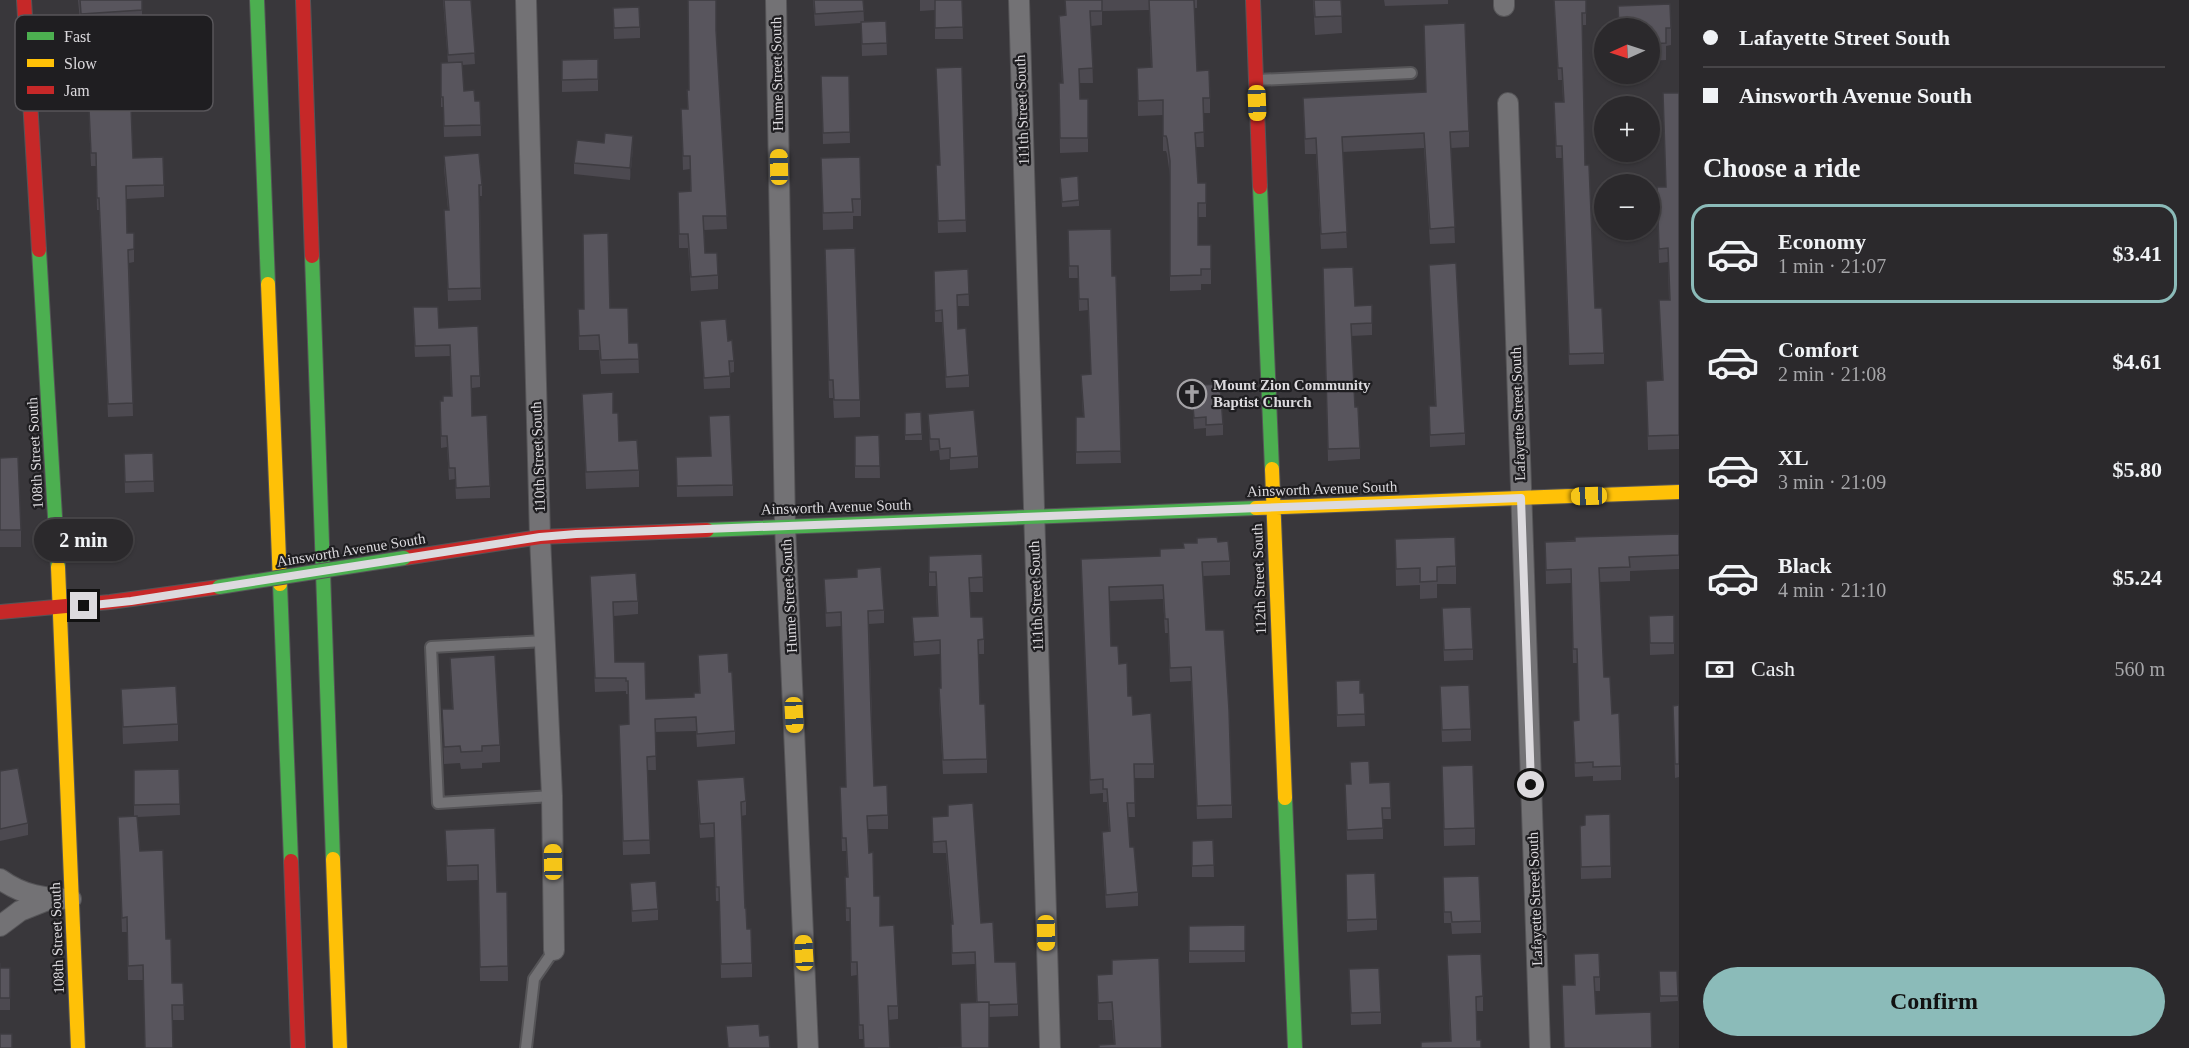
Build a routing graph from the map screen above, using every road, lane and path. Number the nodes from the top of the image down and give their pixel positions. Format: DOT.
graph roads {
  1 [pos="24,0"];
  2 [pos="257,0"];
  3 [pos="303,0"];
  4 [pos="526,0"];
  5 [pos="776,0"];
  6 [pos="1018,0"];
  7 [pos="1253,0"];
  8 [pos="25,15"];
  9 [pos="1411,73"];
  10 [pos="1256,80"];
  11 [pos="1508,103"];
  12 [pos="31,111"];
  13 [pos="1679,492"];
  14 [pos="1521,498"];
  15 [pos="1272,507"];
  16 [pos="1034,518"];
  17 [pos="785,525"];
  18 [pos="540,537"];
  19 [pos="61,609"];
  20 [pos="0,612"];
  21 [pos="545,641"];
  22 [pos="552,796"];
  23 [pos="0,879"];
  24 [pos="50,899"];
  25 [pos="71,899"];
  26 [pos="0,926"];
  27 [pos="554,950"];
  28 [pos="78,1048"];
  29 [pos="298,1048"];
  30 [pos="340,1048"];
  31 [pos="526,1048"];
  32 [pos="808,1048"];
  33 [pos="1050,1048"];
  34 [pos="1295,1048"];
  35 [pos="1540,1048"];
  1 -- 8 [label="main road, 108th Street South"];
  2 -- 29 [label="main road"];
  3 -- 30 [label="main road"];
  4 -- 18 [label="street, 110th Street South"];
  5 -- 17 [label="street, Hume Street South"];
  6 -- 16 [label="street, 111th Street South"];
  7 -- 10 [label="main road, 112th Street South"];
  9 -- 10 [label="lane"];
  10 -- 15 [label="main road, 112th Street South"];
  11 -- 14 [label="street, Lafayette Street South"];
  12 -- 19 [label="main road, 108th Street South"];
  13 -- 14 [label="main road, Ainsworth Avenue South"];
  14 -- 15 [label="main road, Ainsworth Avenue South"];
  14 -- 35 [label="street, Lafayette Street South"];
  15 -- 16 [label="main road, Ainsworth Avenue South"];
  15 -- 34 [label="main road, 112th Street South"];
  16 -- 17 [label="main road, Ainsworth Avenue South"];
  16 -- 33 [label="street, 111th Street South"];
  17 -- 18 [label="main road, Ainsworth Avenue South"];
  17 -- 32 [label="street, Hume Street South"];
  18 -- 19 [label="main road, Ainsworth Avenue South, bridge"];
  18 -- 21 [label="street, 110th Street South"];
  19 -- 20 [label="main road, Ainsworth Avenue South"];
  19 -- 25 [label="main road, 108th Street South"];
  21 -- 22 [label="street, 110th Street South"];
  21 -- 22 [label="lane"];
  22 -- 27 [label="street, 110th Street South"];
  23 -- 24 [label="street"];
  24 -- 25 [label="street"];
  24 -- 26 [label="street"];
  25 -- 28 [label="main road, 108th Street South"];
  27 -- 31 [label="lane"];
}
